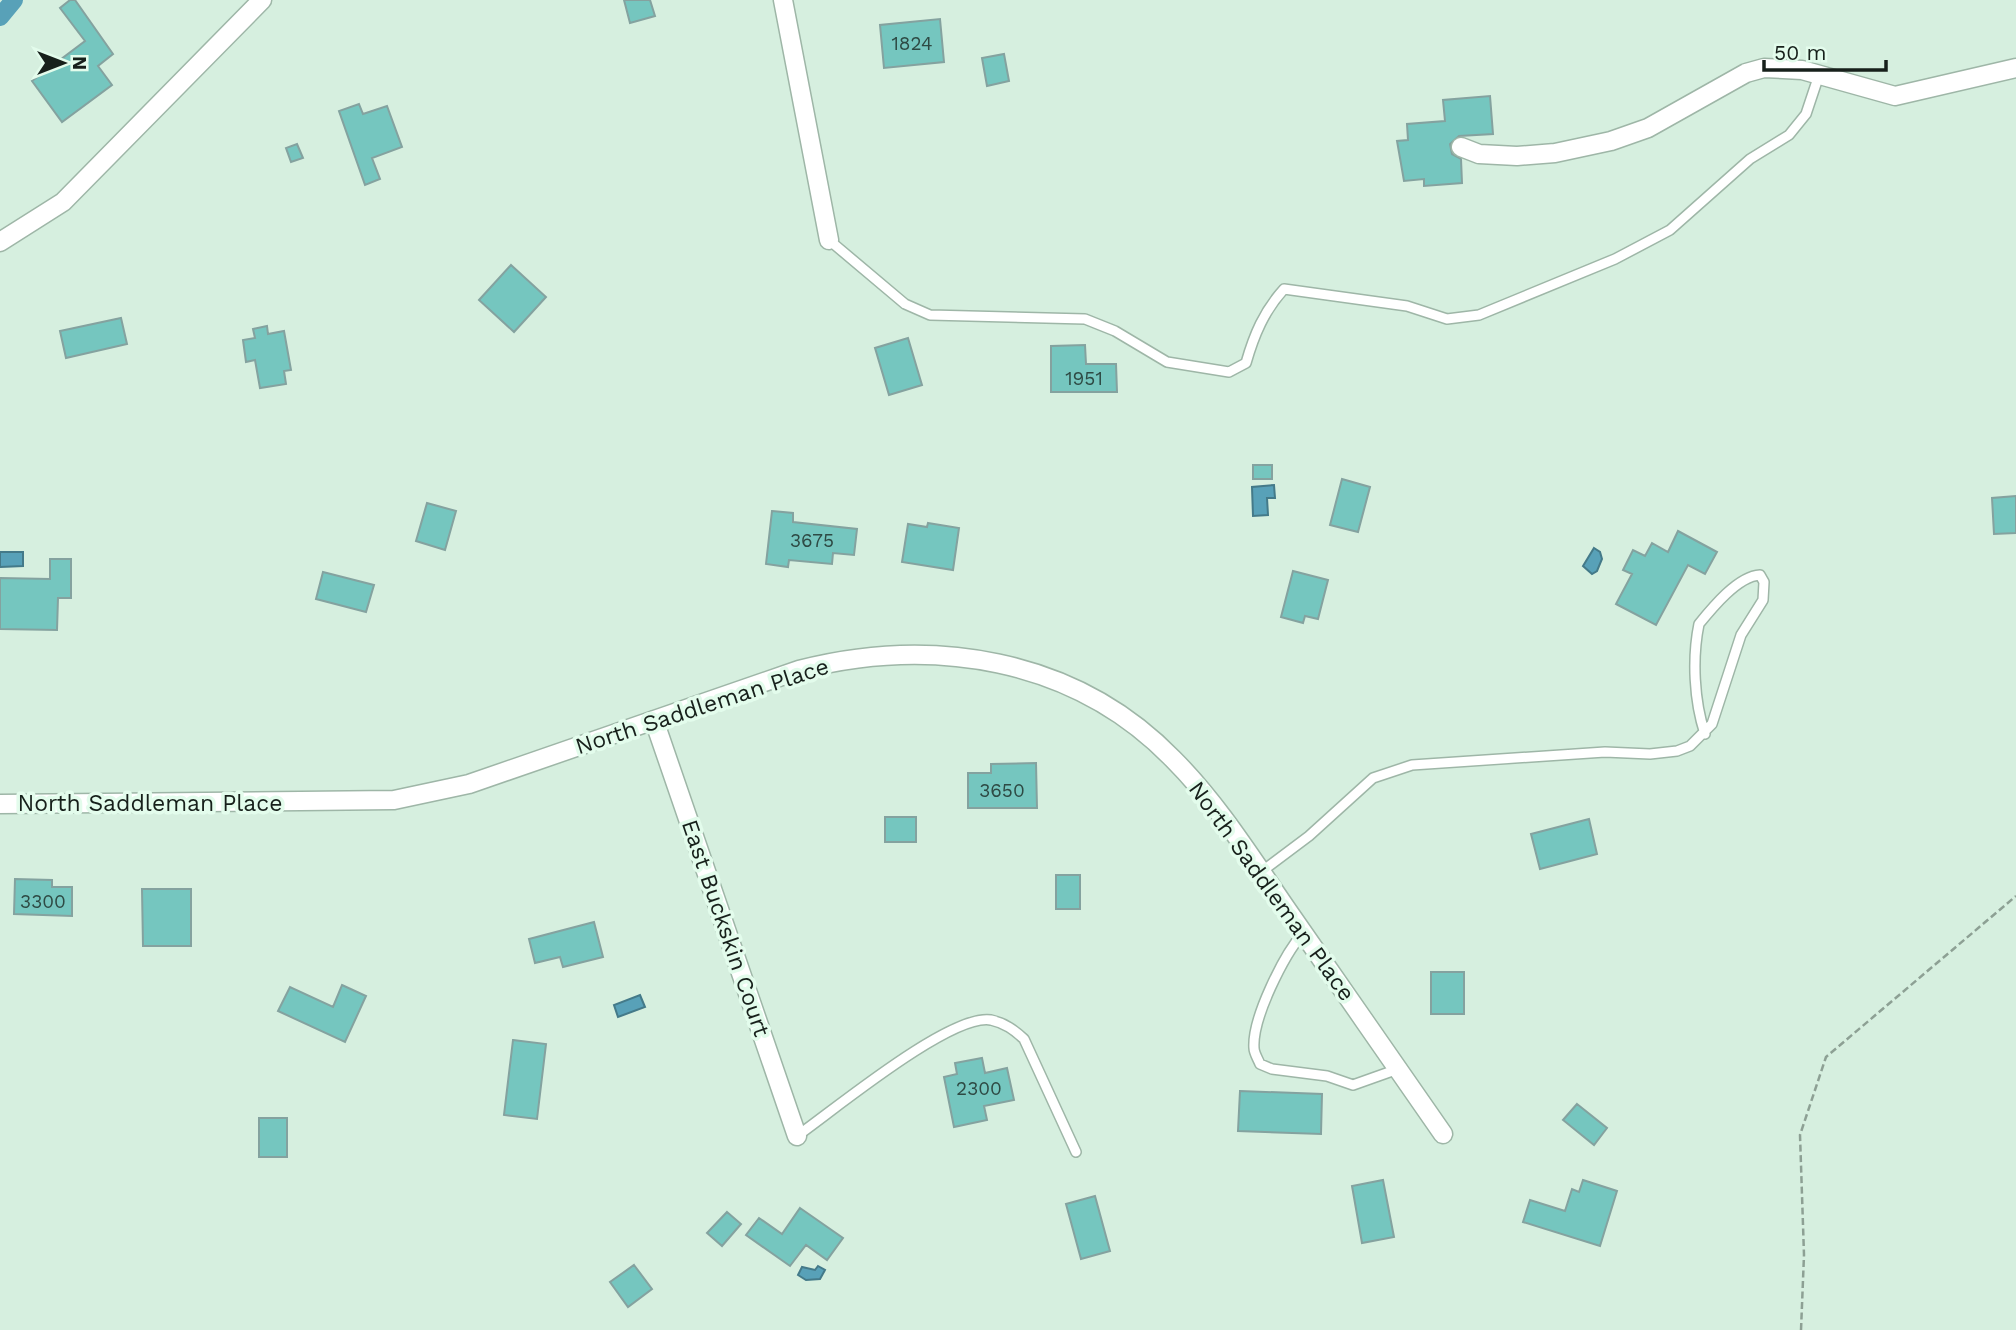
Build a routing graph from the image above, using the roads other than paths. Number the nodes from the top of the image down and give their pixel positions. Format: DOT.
graph roads {
  1 [pos="262,0"];
  2 [pos="783,0"];
  3 [pos="2016,68"];
  4 [pos="1819,75"];
  5 [pos="1461,147"];
  6 [pos="829,240"];
  7 [pos="0,242"];
  8 [pos="654,720"];
  9 [pos="1705,734"];
  10 [pos="0,804"];
  11 [pos="1261,872"];
  12 [pos="1303,933"];
  13 [pos="1398,1069"];
  14 [pos="1443,1134"];
  15 [pos="797,1136"];
  16 [pos="1076,1152"];
  1 -- 7 [label="street"];
  2 -- 6 [label="street"];
  3 -- 4 [label="street"];
  4 -- 5 [label="street"];
  4 -- 6 [label="lane"];
  8 -- 10 [label="street, North Saddleman Place"];
  8 -- 11 [label="street, North Saddleman Place"];
  8 -- 15 [label="street, East Buckskin Court"];
  9 -- 9 [label="lane"];
  9 -- 11 [label="lane"];
  11 -- 12 [label="street, North Saddleman Place"];
  12 -- 13 [label="street, North Saddleman Place"];
  12 -- 13 [label="lane"];
  13 -- 14 [label="street, North Saddleman Place"];
  15 -- 16 [label="lane"];
}
